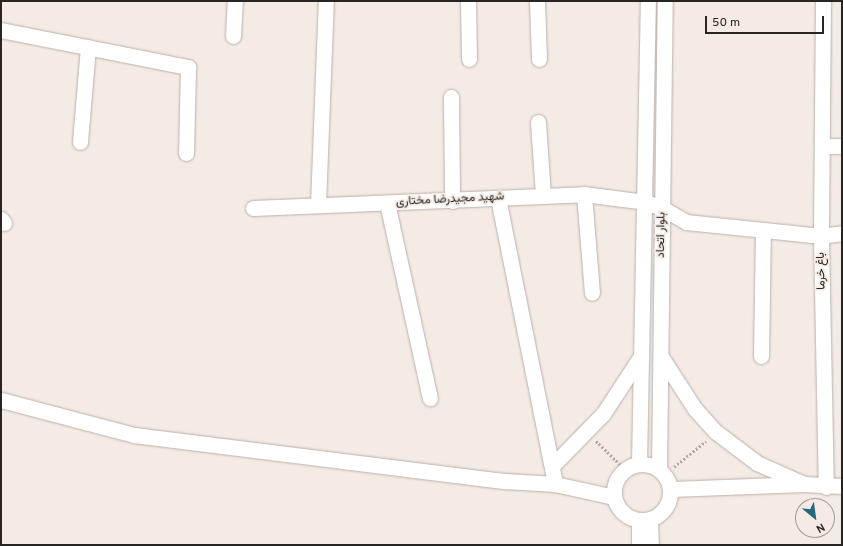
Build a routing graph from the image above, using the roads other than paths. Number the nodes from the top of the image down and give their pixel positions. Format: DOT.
graph roads {
  1 [pos="235,1"];
  2 [pos="326,1"];
  3 [pos="468,1"];
  4 [pos="537,1"];
  5 [pos="648,1"];
  6 [pos="665,1"];
  7 [pos="823,1"];
  8 [pos="1,30"];
  9 [pos="233,36"];
  10 [pos="88,47"];
  11 [pos="469,59"];
  12 [pos="539,59"];
  13 [pos="451,97"];
  14 [pos="538,122"];
  15 [pos="80,142"];
  16 [pos="822,146"];
  17 [pos="842,146"];
  18 [pos="186,153"];
  19 [pos="584,194"];
  20 [pos="543,195"];
  21 [pos="498,198"];
  22 [pos="452,201"];
  23 [pos="646,202"];
  24 [pos="387,203"];
  25 [pos="318,205"];
  26 [pos="253,208"];
  27 [pos="662,208"];
  28 [pos="763,230"];
  29 [pos="842,233"];
  30 [pos="821,236"];
  31 [pos="592,293"];
  32 [pos="643,354"];
  33 [pos="661,356"];
  34 [pos="761,356"];
  35 [pos="430,398"];
  36 [pos="1,400"];
  37 [pos="552,466"];
  38 [pos="632,466"];
  39 [pos="659,469"];
  40 [pos="555,484"];
  41 [pos="804,484"];
  42 [pos="826,486"];
  43 [pos="842,486"];
  44 [pos="671,489"];
  45 [pos="614,497"];
  46 [pos="645,520"];
  47 [pos="639,545"];
  48 [pos="651,545"];
  1 -- 9 [label="street"];
  2 -- 25 [label="street"];
  3 -- 11 [label="street"];
  4 -- 12 [label="street"];
  5 -- 23 [label="street, بلوار اتحاد"];
  6 -- 27 [label="street, بلوار اتحاد"];
  7 -- 16 [label="street"];
  8 -- 10 [label="street"];
  10 -- 15 [label="street"];
  10 -- 18 [label="street"];
  13 -- 22 [label="street"];
  14 -- 20 [label="street"];
  16 -- 17 [label="street"];
  16 -- 30 [label="street"];
  19 -- 20 [label="street, شهید مجیدرضا مختاری"];
  19 -- 23 [label="street, شهید مجیدرضا مختاری"];
  19 -- 31 [label="street"];
  20 -- 21 [label="street, شهید مجیدرضا مختاری"];
  21 -- 22 [label="street, شهید مجیدرضا مختاری"];
  21 -- 37 [label="street"];
  22 -- 24 [label="street, شهید مجیدرضا مختاری"];
  23 -- 27 [label="street, باغ خرما"];
  23 -- 32 [label="street, بلوار اتحاد"];
  24 -- 25 [label="street, شهید مجیدرضا مختاری"];
  24 -- 35 [label="street"];
  25 -- 26 [label="street, شهید مجیدرضا مختاری"];
  27 -- 28 [label="street, باغ خرما"];
  27 -- 33 [label="street, بلوار اتحاد"];
  28 -- 30 [label="street, باغ خرما"];
  28 -- 34 [label="street"];
  29 -- 30 [label="street"];
  30 -- 42 [label="street, باغ خرما"];
  32 -- 37 [label="street"];
  32 -- 38 [label="street, بلوار اتحاد"];
  33 -- 39 [label="street, بلوار اتحاد"];
  33 -- 41 [label="street"];
  36 -- 40 [label="street"];
  37 -- 40 [label="street"];
  38 -- 39 [label="street"];
  38 -- 45 [label="street"];
  39 -- 44 [label="street"];
  40 -- 45 [label="street"];
  41 -- 42 [label="street"];
  41 -- 44 [label="street"];
  42 -- 43 [label="street"];
  44 -- 46 [label="street"];
  45 -- 46 [label="street"];
  46 -- 47 [label="street"];
  46 -- 48 [label="street"];
}
